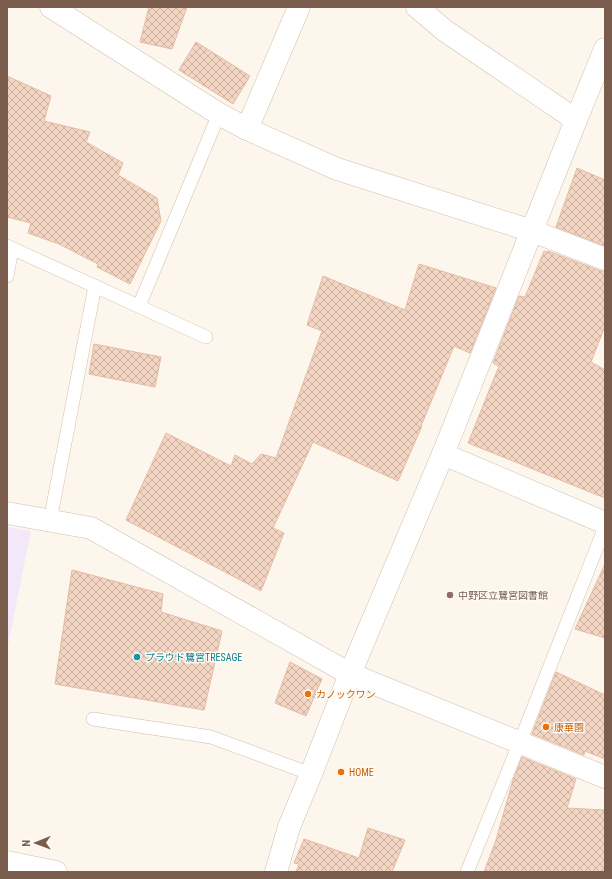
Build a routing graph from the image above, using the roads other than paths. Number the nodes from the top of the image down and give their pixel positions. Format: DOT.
graph roads {
  1 [pos="51,7"];
  2 [pos="299,7"];
  3 [pos="417,7"];
  4 [pos="605,48"];
  5 [pos="219,114"];
  6 [pos="576,120"];
  7 [pos="248,129"];
  8 [pos="532,231"];
  9 [pos="10,247"];
  10 [pos="605,259"];
  11 [pos="7,276"];
  12 [pos="95,286"];
  13 [pos="139,306"];
  14 [pos="206,337"];
  15 [pos="443,454"];
  16 [pos="7,513"];
  17 [pos="50,521"];
  18 [pos="605,523"];
  19 [pos="605,527"];
  20 [pos="350,674"];
  21 [pos="93,719"];
  22 [pos="520,742"];
  23 [pos="311,774"];
  24 [pos="605,777"];
  25 [pos="7,862"];
  26 [pos="56,872"];
  27 [pos="276,872"];
  28 [pos="467,872"];
  1 -- 5 [label="street"];
  2 -- 7 [label="street"];
  3 -- 6 [label="street"];
  4 -- 6 [label="street"];
  5 -- 7 [label="street"];
  5 -- 13 [label="lane"];
  6 -- 8 [label="street"];
  7 -- 8 [label="street"];
  8 -- 10 [label="street"];
  8 -- 15 [label="street"];
  9 -- 11 [label="lane"];
  9 -- 12 [label="lane"];
  12 -- 13 [label="lane"];
  12 -- 17 [label="lane"];
  13 -- 14 [label="lane"];
  15 -- 18 [label="street"];
  15 -- 20 [label="street"];
  16 -- 17 [label="street"];
  17 -- 20 [label="street"];
  19 -- 22 [label="lane"];
  20 -- 22 [label="street"];
  20 -- 23 [label="street"];
  21 -- 23 [label="lane"];
  22 -- 24 [label="street"];
  22 -- 28 [label="lane"];
  23 -- 27 [label="street"];
  25 -- 26 [label="street"];
}
